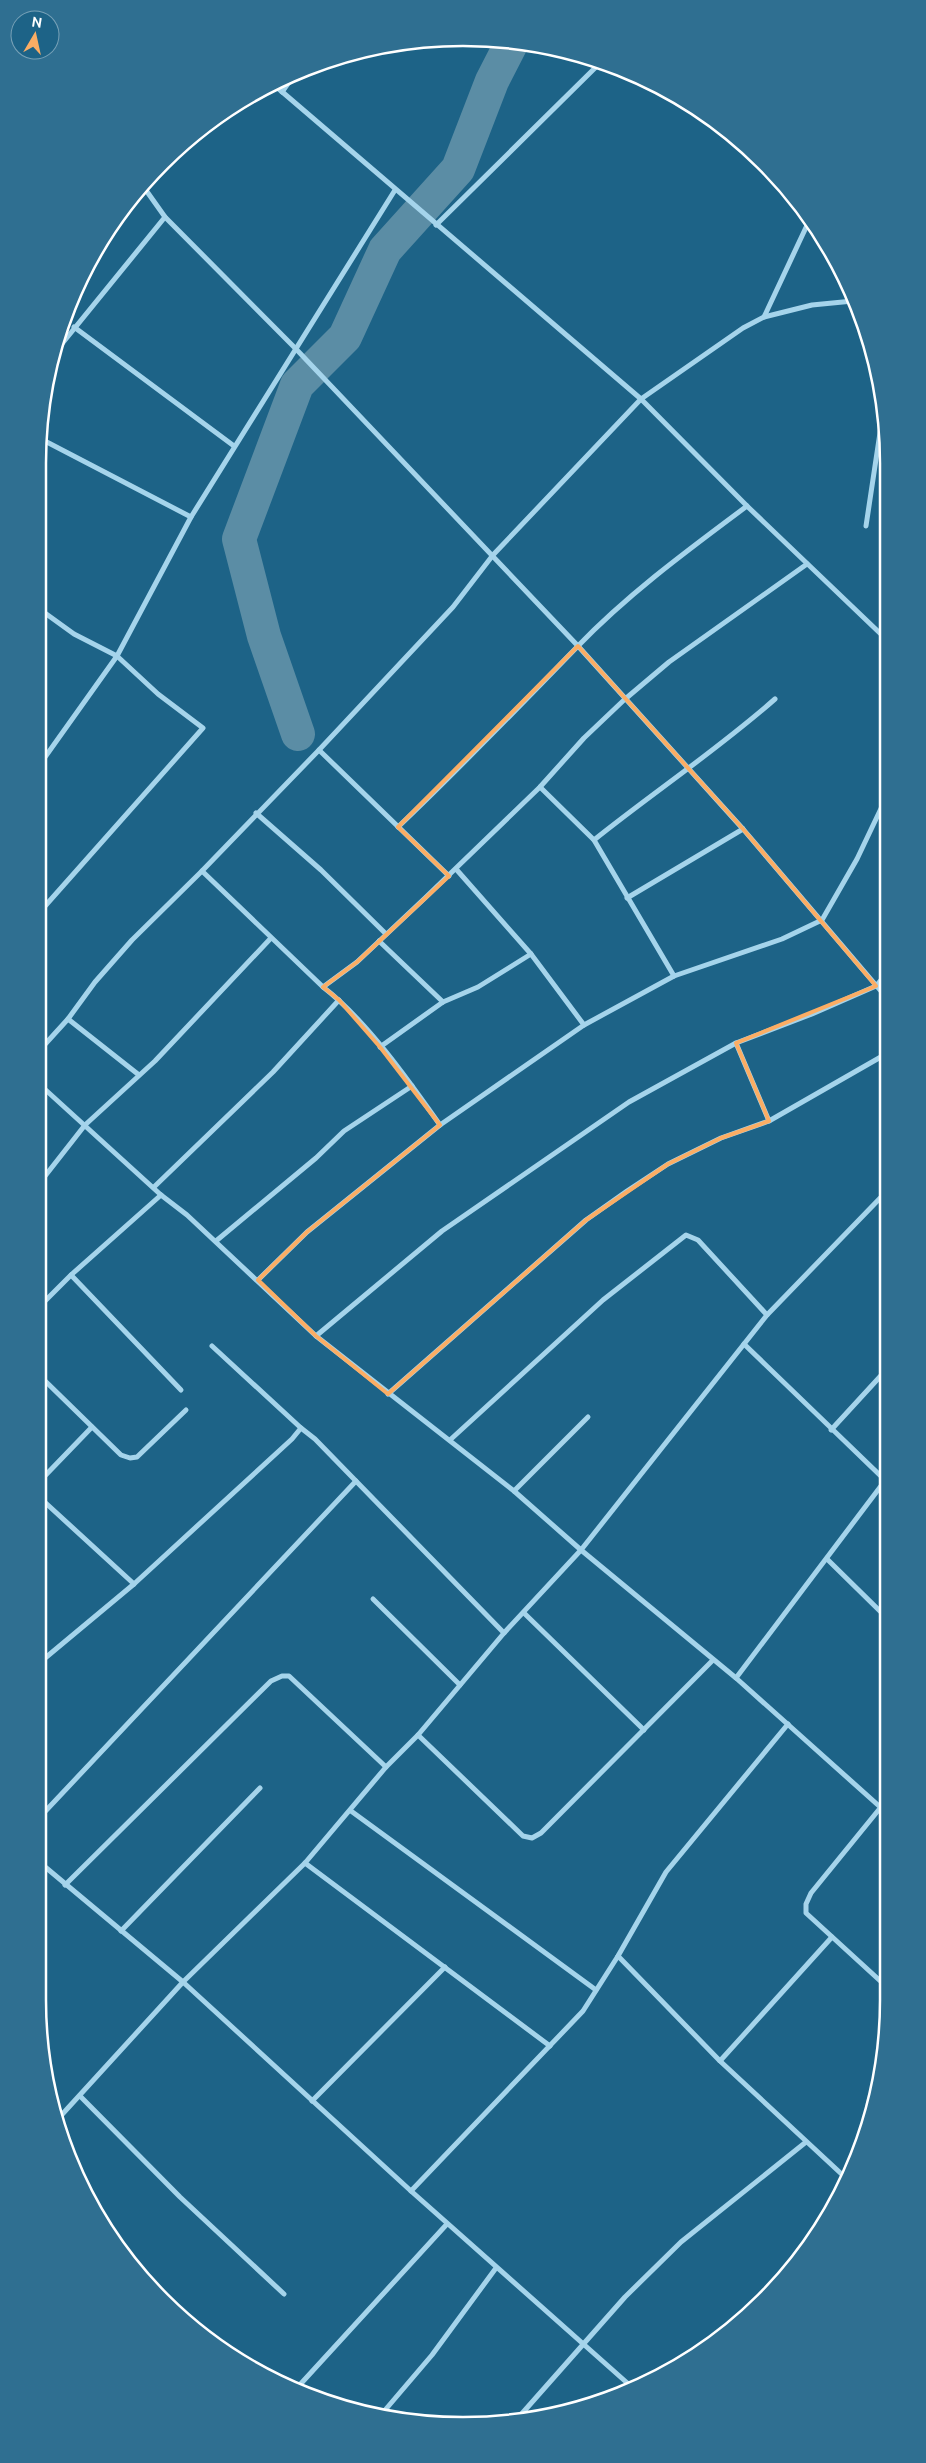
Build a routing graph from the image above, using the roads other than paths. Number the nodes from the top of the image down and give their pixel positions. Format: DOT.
graph roads {
  1 [pos="595,68"];
  2 [pos="286,86"];
  3 [pos="279,89"];
  4 [pos="282,92"];
  5 [pos="395,190"];
  6 [pos="147,192"];
  7 [pos="165,217"];
  8 [pos="436,224"];
  9 [pos="807,226"];
  10 [pos="847,302"];
  11 [pos="764,317"];
  12 [pos="74,328"];
  13 [pos="65,340"];
  14 [pos="296,349"];
  15 [pos="641,399"];
  16 [pos="879,439"];
  17 [pos="47,442"];
  18 [pos="234,446"];
  19 [pos="746,506"];
  20 [pos="191,517"];
  21 [pos="866,526"];
  22 [pos="493,555"];
  23 [pos="807,564"];
  24 [pos="46,615"];
  25 [pos="880,633"];
  26 [pos="578,646"];
  27 [pos="117,656"];
  28 [pos="775,699"];
  29 [pos="624,700"];
  30 [pos="319,750"];
  31 [pos="46,756"];
  32 [pos="688,769"];
  33 [pos="540,787"];
  34 [pos="880,811"];
  35 [pos="256,813"];
  36 [pos="398,827"];
  37 [pos="743,829"];
  38 [pos="594,840"];
  39 [pos="456,869"];
  40 [pos="202,871"];
  41 [pos="449,876"];
  42 [pos="627,898"];
  43 [pos="46,905"];
  44 [pos="822,920"];
  45 [pos="386,934"];
  46 [pos="271,938"];
  47 [pos="380,940"];
  48 [pos="531,954"];
  49 [pos="674,976"];
  50 [pos="880,981"];
  51 [pos="876,986"];
  52 [pos="323,987"];
  53 [pos="880,990"];
  54 [pos="339,1000"];
  55 [pos="443,1002"];
  56 [pos="68,1019"];
  57 [pos="584,1025"];
  58 [pos="46,1043"];
  59 [pos="736,1043"];
  60 [pos="380,1047"];
  61 [pos="880,1057"];
  62 [pos="139,1075"];
  63 [pos="412,1086"];
  64 [pos="46,1090"];
  65 [pos="769,1121"];
  66 [pos="85,1125"];
  67 [pos="440,1126"];
  68 [pos="46,1175"];
  69 [pos="154,1187"];
  70 [pos="161,1195"];
  71 [pos="880,1199"];
  72 [pos="216,1241"];
  73 [pos="71,1275"];
  74 [pos="258,1280"];
  75 [pos="46,1300"];
  76 [pos="767,1315"];
  77 [pos="316,1336"];
  78 [pos="744,1344"];
  79 [pos="212,1346"];
  80 [pos="880,1377"];
  81 [pos="46,1382"];
  82 [pos="181,1390"];
  83 [pos="388,1394"];
  84 [pos="186,1410"];
  85 [pos="588,1417"];
  86 [pos="92,1427"];
  87 [pos="301,1428"];
  88 [pos="831,1430"];
  89 [pos="450,1440"];
  90 [pos="46,1475"];
  91 [pos="880,1475"];
  92 [pos="356,1481"];
  93 [pos="880,1488"];
  94 [pos="514,1491"];
  95 [pos="46,1503"];
  96 [pos="581,1550"];
  97 [pos="827,1559"];
  98 [pos="134,1584"];
  99 [pos="373,1599"];
  100 [pos="880,1611"];
  101 [pos="524,1613"];
  102 [pos="504,1633"];
  103 [pos="46,1657"];
  104 [pos="713,1660"];
  105 [pos="736,1678"];
  106 [pos="460,1685"];
  107 [pos="788,1724"];
  108 [pos="644,1730"];
  109 [pos="418,1735"];
  110 [pos="386,1767"];
  111 [pos="260,1788"];
  112 [pos="880,1806"];
  113 [pos="880,1808"];
  114 [pos="46,1810"];
  115 [pos="350,1811"];
  116 [pos="305,1863"];
  117 [pos="46,1868"];
  118 [pos="64,1885"];
  119 [pos="121,1931"];
  120 [pos="832,1937"];
  121 [pos="618,1956"];
  122 [pos="445,1966"];
  123 [pos="880,1981"];
  124 [pos="183,1982"];
  125 [pos="596,1990"];
  126 [pos="550,2046"];
  127 [pos="720,2061"];
  128 [pos="80,2096"];
  129 [pos="312,2101"];
  130 [pos="62,2115"];
  131 [pos="806,2142"];
  132 [pos="841,2174"];
  133 [pos="411,2191"];
  134 [pos="447,2224"];
  135 [pos="496,2268"];
  136 [pos="284,2294"];
  137 [pos="584,2343"];
  138 [pos="627,2383"];
  139 [pos="301,2384"];
  140 [pos="386,2410"];
  141 [pos="523,2412"];
  1 -- 8 [label="street"];
  2 -- 4 [label="street"];
  3 -- 4 [label="street"];
  4 -- 5 [label="street"];
  5 -- 8 [label="street"];
  5 -- 14 [label="street"];
  6 -- 7 [label="street"];
  7 -- 12 [label="street"];
  7 -- 14 [label="street"];
  8 -- 15 [label="street"];
  9 -- 11 [label="street"];
  10 -- 11 [label="street"];
  11 -- 15 [label="street"];
  12 -- 13 [label="street"];
  12 -- 18 [label="street"];
  14 -- 18 [label="street"];
  14 -- 22 [label="street"];
  15 -- 19 [label="street"];
  15 -- 22 [label="street"];
  16 -- 21 [label="street"];
  17 -- 20 [label="street"];
  18 -- 20 [label="street"];
  19 -- 23 [label="street"];
  19 -- 26 [label="street"];
  20 -- 27 [label="street"];
  22 -- 26 [label="street"];
  22 -- 30 [label="street"];
  23 -- 25 [label="street"];
  23 -- 29 [label="street"];
  24 -- 27 [label="street"];
  26 -- 29 [label="street"];
  26 -- 36 [label="street"];
  27 -- 31 [label="street"];
  27 -- 43 [label="street"];
  28 -- 32 [label="street"];
  29 -- 32 [label="street"];
  29 -- 33 [label="street"];
  30 -- 35 [label="street"];
  30 -- 36 [label="street"];
  32 -- 37 [label="street"];
  32 -- 38 [label="street"];
  33 -- 38 [label="street"];
  33 -- 39 [label="street"];
  34 -- 44 [label="street"];
  35 -- 40 [label="street"];
  35 -- 45 [label="street"];
  36 -- 41 [label="street"];
  37 -- 42 [label="street"];
  37 -- 44 [label="street"];
  38 -- 42 [label="street"];
  39 -- 41 [label="street"];
  39 -- 48 [label="street"];
  40 -- 46 [label="street"];
  40 -- 56 [label="street"];
  41 -- 45 [label="street"];
  42 -- 49 [label="street"];
  44 -- 49 [label="street"];
  44 -- 51 [label="street"];
  45 -- 47 [label="street"];
  46 -- 52 [label="street"];
  46 -- 62 [label="street"];
  47 -- 52 [label="street"];
  47 -- 55 [label="street"];
  48 -- 55 [label="street"];
  48 -- 57 [label="street"];
  49 -- 57 [label="street"];
  50 -- 51 [label="street"];
  51 -- 53 [label="street"];
  51 -- 59 [label="street"];
  52 -- 54 [label="street"];
  54 -- 60 [label="street"];
  54 -- 69 [label="street"];
  55 -- 60 [label="street"];
  56 -- 58 [label="street"];
  56 -- 62 [label="street"];
  57 -- 67 [label="street"];
  59 -- 65 [label="street"];
  59 -- 77 [label="street"];
  60 -- 63 [label="street"];
  61 -- 65 [label="street"];
  62 -- 66 [label="street"];
  63 -- 67 [label="street"];
  63 -- 72 [label="street"];
  64 -- 66 [label="street"];
  65 -- 83 [label="street"];
  66 -- 68 [label="street"];
  66 -- 69 [label="street"];
  67 -- 74 [label="street"];
  69 -- 70 [label="street"];
  70 -- 72 [label="street"];
  70 -- 73 [label="street"];
  71 -- 76 [label="street"];
  72 -- 74 [label="street"];
  73 -- 75 [label="street"];
  73 -- 82 [label="street"];
  74 -- 77 [label="street"];
  76 -- 78 [label="street"];
  76 -- 89 [label="street"];
  77 -- 83 [label="street"];
  78 -- 88 [label="street"];
  78 -- 96 [label="street"];
  79 -- 87 [label="street"];
  80 -- 88 [label="street"];
  81 -- 86 [label="street"];
  83 -- 89 [label="street"];
  84 -- 86 [label="street"];
  85 -- 94 [label="street"];
  86 -- 90 [label="street"];
  87 -- 92 [label="street"];
  87 -- 98 [label="street"];
  88 -- 91 [label="street"];
  89 -- 94 [label="street"];
  92 -- 102 [label="street"];
  92 -- 114 [label="street"];
  93 -- 97 [label="street"];
  94 -- 96 [label="street"];
  95 -- 98 [label="street"];
  96 -- 101 [label="street"];
  96 -- 104 [label="street"];
  97 -- 100 [label="street"];
  97 -- 105 [label="street"];
  98 -- 103 [label="street"];
  99 -- 106 [label="street"];
  101 -- 102 [label="street"];
  101 -- 108 [label="street"];
  102 -- 106 [label="street"];
  104 -- 105 [label="street"];
  104 -- 108 [label="street"];
  105 -- 107 [label="street"];
  106 -- 109 [label="street"];
  107 -- 112 [label="street"];
  107 -- 121 [label="street"];
  108 -- 109 [label="street"];
  109 -- 110 [label="street"];
  110 -- 115 [label="street"];
  110 -- 118 [label="street"];
  111 -- 119 [label="street"];
  113 -- 120 [label="street"];
  115 -- 116 [label="street"];
  115 -- 125 [label="street"];
  116 -- 122 [label="street"];
  116 -- 124 [label="street"];
  117 -- 118 [label="street"];
  118 -- 119 [label="street"];
  119 -- 124 [label="street"];
  120 -- 123 [label="street"];
  120 -- 127 [label="street"];
  121 -- 125 [label="street"];
  121 -- 127 [label="street"];
  122 -- 126 [label="street"];
  122 -- 129 [label="street"];
  124 -- 128 [label="street"];
  124 -- 129 [label="street"];
  125 -- 126 [label="street"];
  126 -- 133 [label="street"];
  127 -- 131 [label="street"];
  128 -- 130 [label="street"];
  128 -- 136 [label="street"];
  129 -- 133 [label="street"];
  131 -- 132 [label="street"];
  131 -- 137 [label="street"];
  133 -- 134 [label="street"];
  134 -- 135 [label="street"];
  134 -- 139 [label="street"];
  135 -- 137 [label="street"];
  135 -- 140 [label="street"];
  137 -- 138 [label="street"];
  137 -- 141 [label="street"];
}
